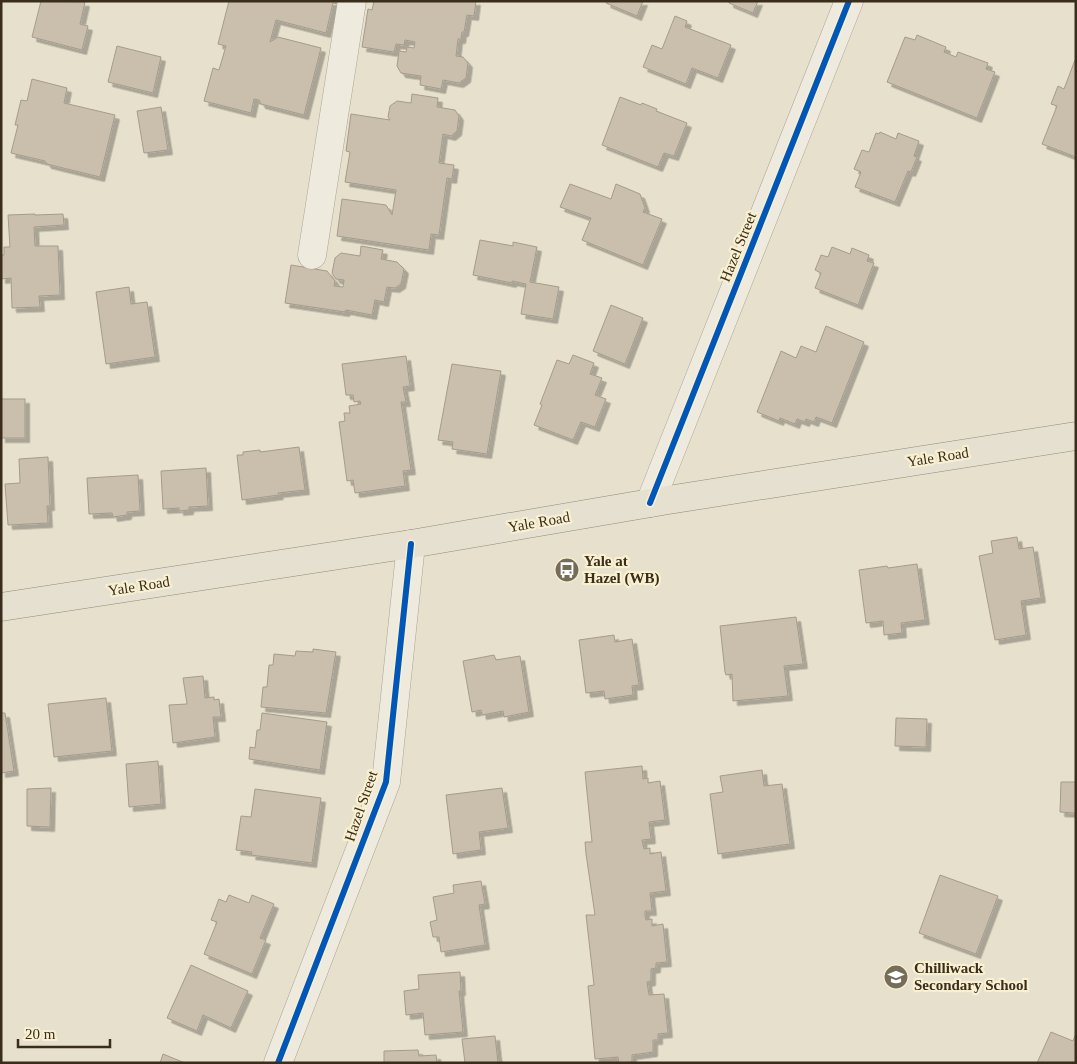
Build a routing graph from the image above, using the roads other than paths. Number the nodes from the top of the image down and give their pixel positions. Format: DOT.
graph roads {
  1 [pos="352,1"];
  2 [pos="849,1"];
  3 [pos="312,255"];
  4 [pos="1076,436"];
  5 [pos="650,503"];
  6 [pos="411,544"];
  7 [pos="1,607"];
  8 [pos="278,1063"];
  1 -- 3 [label="street"];
  2 -- 5 [label="street, Hazel Street"];
  4 -- 5 [label="main road, Yale Road"];
  5 -- 6 [label="main road, Yale Road"];
  6 -- 7 [label="main road, Yale Road"];
  6 -- 8 [label="street, Hazel Street"];
}
